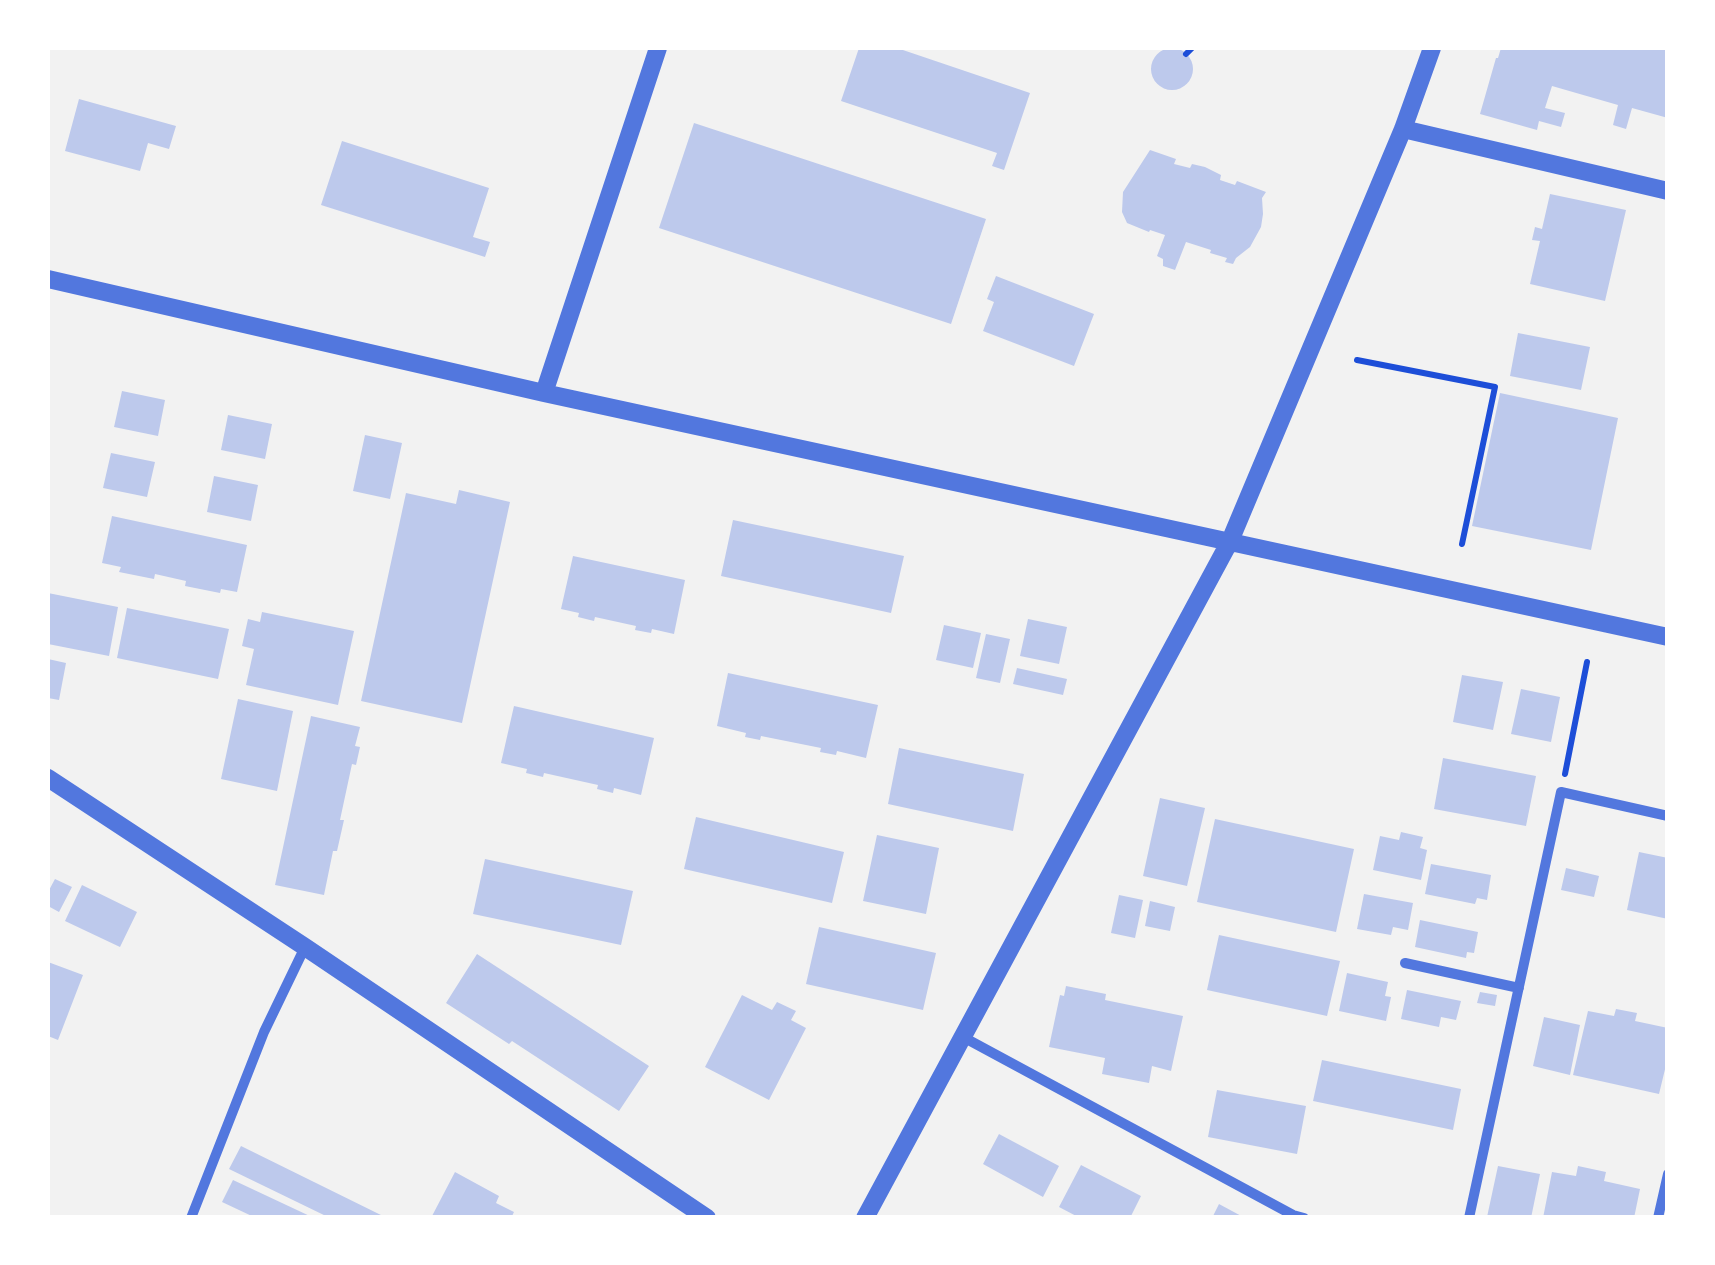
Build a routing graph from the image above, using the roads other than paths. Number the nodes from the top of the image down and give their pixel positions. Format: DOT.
graph roads {
  1 [pos="658,48"];
  2 [pos="1432,48"];
  3 [pos="1403,128"];
  4 [pos="1668,191"];
  5 [pos="48,279"];
  6 [pos="544,393"];
  7 [pos="1230,541"];
  8 [pos="1668,637"];
  9 [pos="48,778"];
  10 [pos="1668,816"];
  11 [pos="306,947"];
  12 [pos="1405,962"];
  13 [pos="1519,988"];
  14 [pos="963,1037"];
  15 [pos="1668,1174"];
  16 [pos="190,1218"];
  17 [pos="706,1218"];
  18 [pos="865,1218"];
  19 [pos="1304,1218"];
  20 [pos="1469,1218"];
  21 [pos="1658,1218"];
  1 -- 6 [label="street"];
  2 -- 3 [label="street"];
  3 -- 4 [label="street"];
  3 -- 7 [label="street"];
  5 -- 6 [label="street"];
  6 -- 7 [label="street"];
  7 -- 8 [label="street"];
  7 -- 14 [label="street"];
  9 -- 11 [label="street"];
  10 -- 13 [label="street"];
  11 -- 16 [label="street"];
  11 -- 17 [label="street"];
  12 -- 13 [label="street"];
  13 -- 20 [label="street"];
  14 -- 18 [label="street"];
  14 -- 19 [label="street"];
  15 -- 21 [label="street"];
}
